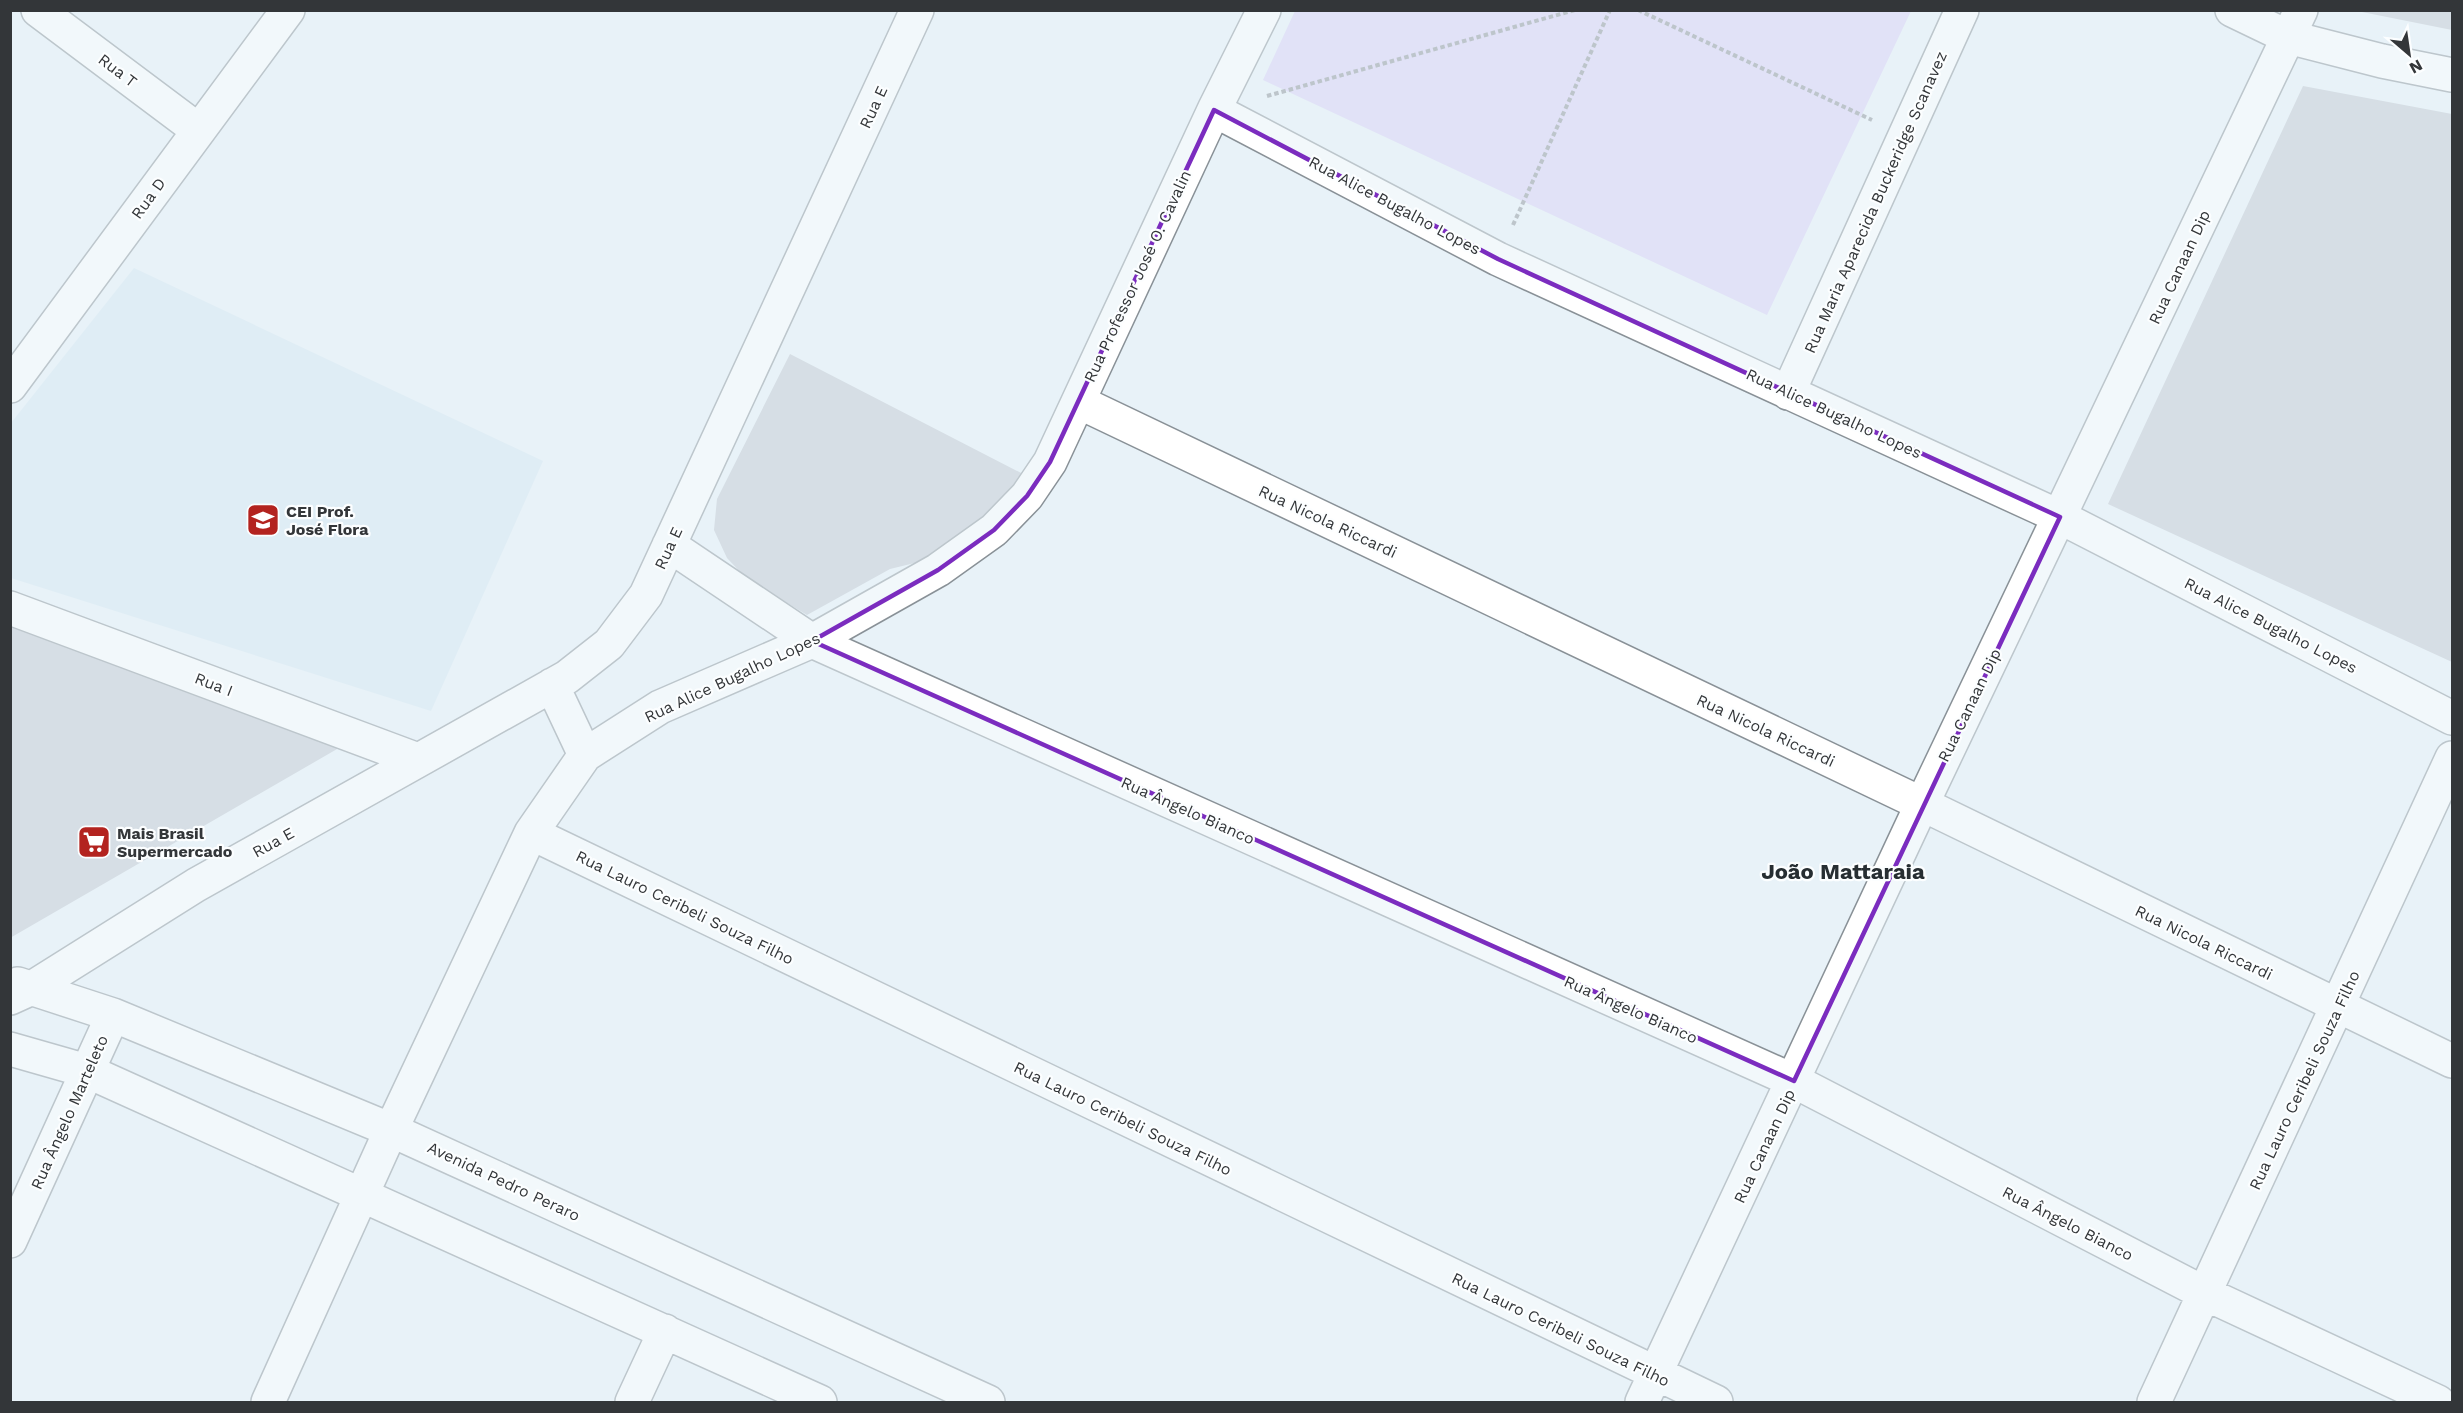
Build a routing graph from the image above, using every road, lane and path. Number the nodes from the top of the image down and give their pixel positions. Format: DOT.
graph roads {
  1 [pos="38,10"];
  2 [pos="288,10"];
  3 [pos="917,10"];
  4 [pos="1264,10"];
  5 [pos="1575,10"];
  6 [pos="1610,10"];
  7 [pos="1638,10"];
  8 [pos="1962,10"];
  9 [pos="2232,10"];
  10 [pos="2295,24"];
  11 [pos="2452,75"];
  12 [pos="1214,110"];
  13 [pos="198,130"];
  14 [pos="1905,136"];
  15 [pos="1498,259"];
  16 [pos="10,386"];
  17 [pos="1788,393"];
  18 [pos="1079,402"];
  19 [pos="2060,517"];
  20 [pos="994,530"];
  21 [pos="669,545"];
  22 [pos="10,608"];
  23 [pos="812,641"];
  24 [pos="552,686"];
  25 [pos="2452,718"];
  26 [pos="585,755"];
  27 [pos="2452,758"];
  28 [pos="418,760"];
  29 [pos="1922,804"];
  30 [pos="531,833"];
  31 [pos="18,989"];
  32 [pos="2339,1008"];
  33 [pos="113,1015"];
  34 [pos="10,1049"];
  35 [pos="2452,1061"];
  36 [pos="87,1071"];
  37 [pos="1794,1081"];
  38 [pos="391,1130"];
  39 [pos="361,1196"];
  40 [pos="10,1241"];
  41 [pos="2204,1293"];
  42 [pos="665,1331"];
  43 [pos="1649,1389"];
  44 [pos="981,1401"];
  45 [pos="268,1402"];
  46 [pos="632,1402"];
  47 [pos="820,1402"];
  48 [pos="1716,1402"];
  49 [pos="2154,1402"];
  50 [pos="2438,1402"];
  1 -- 13 [label="street, Rua T"];
  2 -- 13 [label="street, Rua D"];
  3 -- 21 [label="street, Rua E"];
  4 -- 12 [label="street, Rua Professor José O. Cavalin"];
  5 -- 12 [label="path"];
  6 -- 15 [label="path"];
  7 -- 14 [label="path"];
  8 -- 14 [label="street, Rua Maria Aparecida Buckeridge Scanavez"];
  9 -- 10 [label="street"];
  10 -- 11 [label="street"];
  10 -- 19 [label="street, Rua Canaan Dip"];
  12 -- 15 [label="street, Rua Alice Bugalho Lopes"];
  12 -- 18 [label="street, Rua Professor José O. Cavalin"];
  13 -- 16 [label="street, Rua D"];
  14 -- 17 [label="street, Rua Maria Aparecida Buckeridge Scanavez"];
  15 -- 17 [label="street, Rua Alice Bugalho Lopes"];
  17 -- 19 [label="street, Rua Alice Bugalho Lopes"];
  18 -- 20 [label="street, Rua Professor José O. Cavalin"];
  18 -- 29 [label="street, Rua Nicola Riccardi"];
  19 -- 25 [label="street, Rua Alice Bugalho Lopes"];
  19 -- 29 [label="street, Rua Canaan Dip"];
  20 -- 23 [label="street, Rua Alice Bugalho Lopes"];
  21 -- 23 [label="street, Rua Ângelo Bianco"];
  21 -- 24 [label="street, Rua E"];
  22 -- 28 [label="street, Rua I"];
  23 -- 26 [label="street, Rua Alice Bugalho Lopes"];
  23 -- 37 [label="street, Rua Ângelo Bianco"];
  24 -- 26 [label="street"];
  24 -- 28 [label="street, Rua E"];
  26 -- 30 [label="street, Rua Alice Bugalho Lopes"];
  27 -- 32 [label="street, Rua Lauro Ceribeli Souza Filho"];
  28 -- 31 [label="street, Rua E"];
  29 -- 32 [label="street, Rua Nicola Riccardi"];
  29 -- 37 [label="street, Rua Canaan Dip"];
  30 -- 38 [label="street, Rua Alice Bugalho Lopes"];
  30 -- 43 [label="street, Rua Lauro Ceribeli Souza Filho"];
  31 -- 33 [label="street, Avenida Pedro Peraro"];
  32 -- 35 [label="street, Rua Nicola Riccardi"];
  32 -- 41 [label="street, Rua Lauro Ceribeli Souza Filho"];
  33 -- 36 [label="street, Rua Ângelo Marteleto"];
  33 -- 38 [label="street, Avenida Pedro Peraro"];
  34 -- 36 [label="street"];
  36 -- 39 [label="street"];
  36 -- 40 [label="street, Rua Ângelo Marteleto"];
  37 -- 41 [label="street, Rua Ângelo Bianco"];
  37 -- 43 [label="street, Rua Canaan Dip"];
  38 -- 39 [label="street, Rua Alice Bugalho Lopes"];
  38 -- 44 [label="street, Avenida Pedro Peraro"];
  39 -- 42 [label="street"];
  39 -- 45 [label="street, Rua Alice Bugalho Lopes"];
  41 -- 49 [label="street, Rua Lauro Ceribeli Souza Filho"];
  41 -- 50 [label="street, Rua Ângelo Bianco"];
  42 -- 46 [label="street"];
  42 -- 47 [label="street"];
  43 -- 48 [label="street, Rua Lauro Ceribeli Souza Filho"];
}
